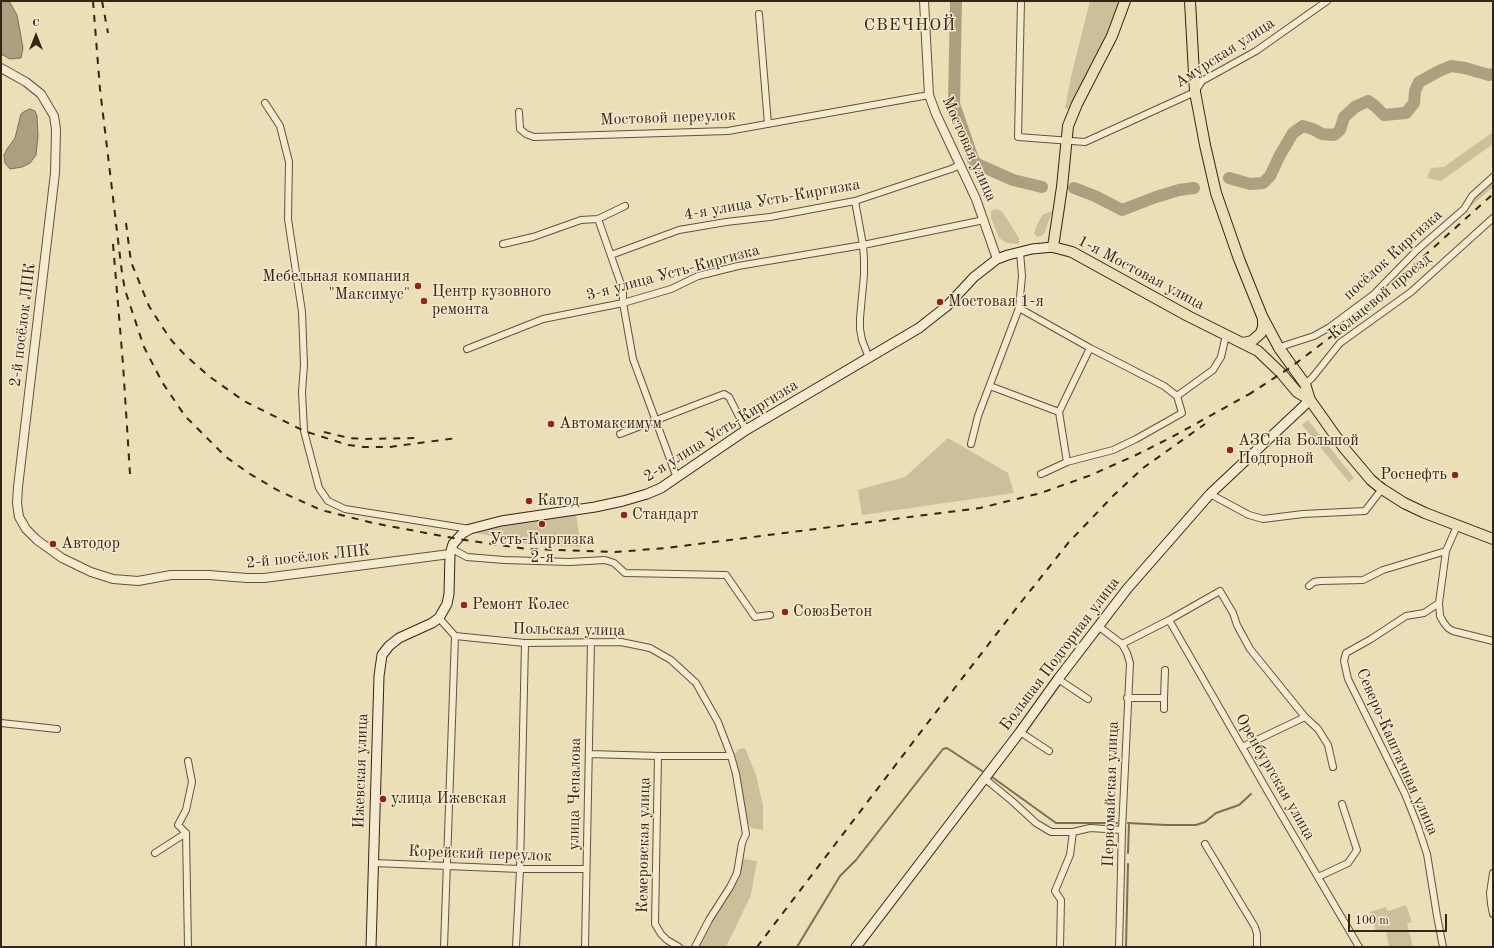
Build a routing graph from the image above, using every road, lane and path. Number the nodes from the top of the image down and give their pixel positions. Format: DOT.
graph roads {
  1 [pos="924,1"];
  2 [pos="1021,1"];
  3 [pos="1125,1"];
  4 [pos="1190,1"];
  5 [pos="1327,1"];
  6 [pos="759,14"];
  7 [pos="1,68"];
  8 [pos="1195,92"];
  9 [pos="929,95"];
  10 [pos="265,103"];
  11 [pos="519,112"];
  12 [pos="768,124"];
  13 [pos="1066,141"];
  14 [pos="960,165"];
  15 [pos="1493,177"];
  16 [pos="855,201"];
  17 [pos="625,206"];
  18 [pos="1493,218"];
  19 [pos="598,219"];
  20 [pos="984,220"];
  21 [pos="503,244"];
  22 [pos="863,245"];
  23 [pos="1053,248"];
  24 [pos="1020,252"];
  25 [pos="611,255"];
  26 [pos="997,259"];
  27 [pos="624,303"];
  28 [pos="1019,308"];
  29 [pos="1262,316"];
  30 [pos="1226,335"];
  31 [pos="1243,343"];
  32 [pos="1090,348"];
  33 [pos="1279,348"];
  34 [pos="466,349"];
  35 [pos="869,358"];
  36 [pos="1305,384"];
  37 [pos="990,386"];
  38 [pos="1177,396"];
  39 [pos="1310,400"];
  40 [pos="1059,412"];
  41 [pos="655,421"];
  42 [pos="746,430"];
  43 [pos="620,434"];
  44 [pos="971,444"];
  45 [pos="1067,462"];
  46 [pos="1041,474"];
  47 [pos="677,478"];
  48 [pos="1382,489"];
  49 [pos="1210,494"];
  50 [pos="1458,526"];
  51 [pos="470,529"];
  52 [pos="1493,539"];
  53 [pos="451,552"];
  54 [pos="1446,552"];
  55 [pos="1309,586"];
  56 [pos="1439,603"];
  57 [pos="770,615"];
  58 [pos="435,620"];
  59 [pos="1169,620"];
  60 [pos="1098,626"];
  61 [pos="455,636"];
  62 [pos="1493,641"];
  63 [pos="591,642"];
  64 [pos="525,643"];
  65 [pos="1122,644"];
  66 [pos="1165,670"];
  67 [pos="1058,679"];
  68 [pos="1128,698"];
  69 [pos="1164,698"];
  70 [pos="1088,699"];
  71 [pos="1164,709"];
  72 [pos="1305,717"];
  73 [pos="1,723"];
  74 [pos="57,729"];
  75 [pos="1020,732"];
  76 [pos="1242,747"];
  77 [pos="1049,751"];
  78 [pos="589,754"];
  79 [pos="658,756"];
  80 [pos="731,756"];
  81 [pos="188,761"];
  82 [pos="1333,767"];
  83 [pos="984,778"];
  84 [pos="1342,804"];
  85 [pos="1122,830"];
  86 [pos="1073,832"];
  87 [pos="186,833"];
  88 [pos="1205,844"];
  89 [pos="156,853"];
  90 [pos="374,863"];
  91 [pos="447,866"];
  92 [pos="520,869"];
  93 [pos="586,869"];
  94 [pos="1493,873"];
  95 [pos="1318,877"];
  96 [pos="1492,887"];
  97 [pos="1493,914"];
  98 [pos="188,947"];
  99 [pos="371,947"];
  100 [pos="444,947"];
  101 [pos="516,947"];
  102 [pos="585,947"];
  103 [pos="679,947"];
  104 [pos="695,947"];
  105 [pos="856,947"];
  106 [pos="1060,947"];
  107 [pos="1119,947"];
  108 [pos="1257,947"];
  109 [pos="1360,947"];
  110 [pos="1443,947"];
  1 -- 9 [label="street, Мостовая улица"];
  2 -- 13 [label="street, Амурская улица"];
  3 -- 13 [label="main road"];
  4 -- 8 [label="main road"];
  5 -- 8 [label="street, Амурская улица"];
  6 -- 12 [label="street"];
  7 -- 53 [label="street, 2-й посёлок ЛПК"];
  8 -- 13 [label="street, Амурская улица"];
  8 -- 29 [label="main road"];
  9 -- 12 [label="street, Мостовой переулок"];
  9 -- 14 [label="street, Мостовая улица"];
  10 -- 51 [label="street, 2-я улица Усть-Киргизка"];
  11 -- 12 [label="street, Мостовой переулок"];
  13 -- 23 [label="main road"];
  14 -- 16 [label="street, 4-я улица Усть-Киргизка"];
  14 -- 20 [label="street, Мостовая улица"];
  15 -- 33 [label="street, посёлок Киргизка"];
  16 -- 22 [label="street"];
  16 -- 25 [label="street, 4-я улица Усть-Киргизка"];
  17 -- 19 [label="street"];
  18 -- 36 [label="street, Кольцевой проезд"];
  19 -- 21 [label="street"];
  19 -- 25 [label="street"];
  20 -- 22 [label="street, 3-я улица Усть-Киргизка"];
  20 -- 26 [label="street, Мостовая улица"];
  22 -- 27 [label="street, 3-я улица Усть-Киргизка"];
  22 -- 35 [label="street"];
  23 -- 24 [label="main road, 1-я Мостовая улица"];
  23 -- 30 [label="main road, 1-я Мостовая улица"];
  24 -- 26 [label="main road, 1-я Мостовая улица"];
  24 -- 28 [label="street"];
  25 -- 27 [label="street"];
  26 -- 35 [label="main road, 2-я улица Усть-Киргизка"];
  27 -- 34 [label="street, 3-я улица Усть-Киргизка"];
  27 -- 41 [label="street"];
  28 -- 32 [label="street"];
  28 -- 37 [label="street"];
  29 -- 31 [label="main road"];
  29 -- 33 [label="main road"];
  30 -- 31 [label="main road, 1-я Мостовая улица"];
  30 -- 38 [label="street"];
  31 -- 39 [label="main road, 1-я Мостовая улица"];
  32 -- 38 [label="street"];
  32 -- 40 [label="street"];
  33 -- 36 [label="main road"];
  35 -- 42 [label="main road, 2-я улица Усть-Киргизка"];
  36 -- 39 [label="main road"];
  37 -- 40 [label="street"];
  37 -- 44 [label="street"];
  38 -- 45 [label="street"];
  39 -- 48 [label="main road"];
  39 -- 49 [label="main road, Большая Подгорная улица"];
  40 -- 45 [label="street"];
  41 -- 42 [label="street"];
  41 -- 43 [label="street"];
  41 -- 47 [label="street"];
  42 -- 47 [label="main road, 2-я улица Усть-Киргизка"];
  45 -- 46 [label="street"];
  47 -- 51 [label="main road, 2-я улица Усть-Киргизка"];
  48 -- 49 [label="street"];
  48 -- 50 [label="main road"];
  49 -- 60 [label="main road, Большая Подгорная улица"];
  50 -- 52 [label="main road"];
  50 -- 54 [label="street"];
  51 -- 53 [label="main road"];
  53 -- 57 [label="street"];
  53 -- 58 [label="main road"];
  54 -- 55 [label="street"];
  54 -- 56 [label="street"];
  56 -- 62 [label="street"];
  56 -- 110 [label="street, Северо-Каштачная улица"];
  58 -- 61 [label="street"];
  58 -- 90 [label="main road, Ижевская улица"];
  59 -- 65 [label="street"];
  59 -- 72 [label="street"];
  59 -- 76 [label="street, Оренбургская улица"];
  60 -- 65 [label="street"];
  60 -- 67 [label="main road, Большая Подгорная улица"];
  61 -- 64 [label="street, Польская улица"];
  61 -- 91 [label="street"];
  63 -- 64 [label="street, Польская улица"];
  63 -- 78 [label="street, улица Чепалова"];
  63 -- 80 [label="street, Польская улица"];
  64 -- 92 [label="street"];
  65 -- 68 [label="street, Первомайская улица"];
  66 -- 69 [label="street"];
  67 -- 70 [label="street"];
  67 -- 75 [label="main road, Большая Подгорная улица"];
  68 -- 69 [label="street"];
  68 -- 85 [label="street, Первомайская улица"];
  69 -- 71 [label="street"];
  72 -- 76 [label="street"];
  72 -- 82 [label="street"];
  73 -- 74 [label="street"];
  75 -- 77 [label="street"];
  75 -- 83 [label="main road, Большая Подгорная улица"];
  76 -- 95 [label="street, Оренбургская улица"];
  78 -- 79 [label="street"];
  78 -- 93 [label="street, улица Чепалова"];
  79 -- 80 [label="street"];
  79 -- 103 [label="street, Кемеровская улица"];
  80 -- 104 [label="street, Польская улица"];
  81 -- 87 [label="street"];
  83 -- 86 [label="street"];
  83 -- 105 [label="main road, Большая Подгорная улица"];
  84 -- 95 [label="street"];
  85 -- 86 [label="street"];
  85 -- 107 [label="street, Первомайская улица"];
  86 -- 106 [label="street"];
  87 -- 89 [label="street"];
  87 -- 98 [label="street"];
  88 -- 108 [label="street"];
  90 -- 91 [label="street, Корейский переулок"];
  90 -- 99 [label="main road, Ижевская улица"];
  91 -- 92 [label="street, Корейский переулок"];
  91 -- 100 [label="street"];
  92 -- 93 [label="street, Корейский переулок"];
  92 -- 101 [label="street"];
  93 -- 102 [label="street, улица Чепалова"];
  94 -- 96 [label="street"];
  95 -- 109 [label="street, Оренбургская улица"];
  96 -- 97 [label="street"];
}
